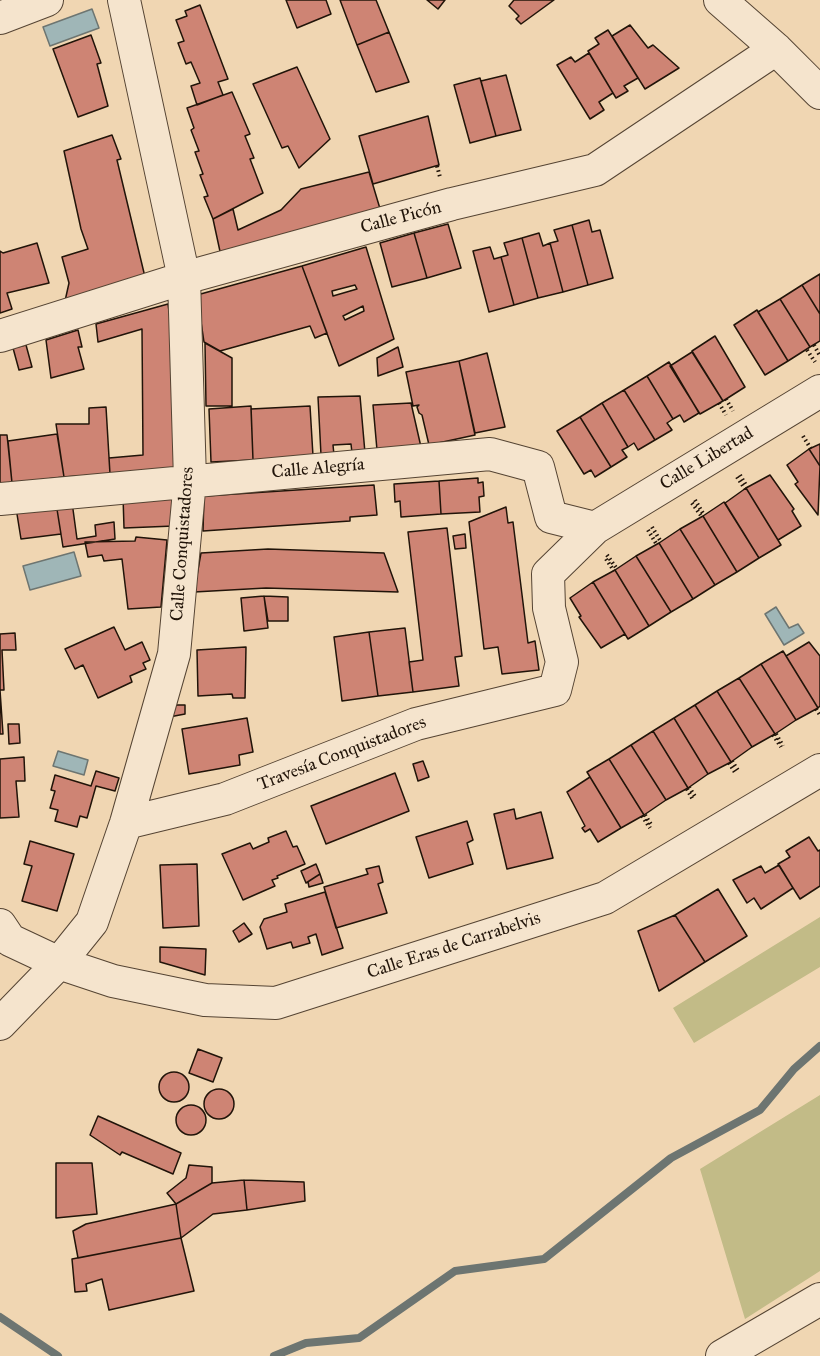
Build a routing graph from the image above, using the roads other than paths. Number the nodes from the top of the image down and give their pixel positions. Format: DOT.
graph roads {
  1 [pos="47,0"];
  2 [pos="124,0"];
  3 [pos="720,0"];
  4 [pos="0,18"];
  5 [pos="776,49"];
  6 [pos="820,93"];
  7 [pos="184,278"];
  8 [pos="0,336"];
  9 [pos="818,378"];
  10 [pos="190,480"];
  11 [pos="0,499"];
  12 [pos="551,517"];
  13 [pos="599,539"];
  14 [pos="548,574"];
  15 [pos="820,770"];
  16 [pos="126,823"];
  17 [pos="3,939"];
  18 [pos="59,963"];
  19 [pos="0,1024"];
  20 [pos="820,1299"];
  21 [pos="722,1356"];
  1 -- 4 [label="street"];
  2 -- 7 [label="street, Calle Conquistadores"];
  3 -- 5 [label="street"];
  5 -- 6 [label="street"];
  5 -- 7 [label="street, Calle Picón"];
  7 -- 8 [label="street, Calle Picón"];
  7 -- 10 [label="street, Calle Conquistadores"];
  9 -- 13 [label="street, Calle Libertad"];
  10 -- 11 [label="street, Calle Alegría"];
  10 -- 12 [label="street, Calle Alegría"];
  10 -- 16 [label="street, Calle Conquistadores"];
  12 -- 13 [label="street"];
  12 -- 14 [label="street"];
  13 -- 14 [label="street"];
  14 -- 16 [label="street, Travesía Conquistadores"];
  15 -- 18 [label="street, Calle Eras de Carrabelvis"];
  16 -- 18 [label="street, Calle Conquistadores"];
  17 -- 18 [label="street, Calle Eras de Carrabelvis"];
  18 -- 19 [label="street, Calle Conquistadores"];
  20 -- 21 [label="street"];
}
